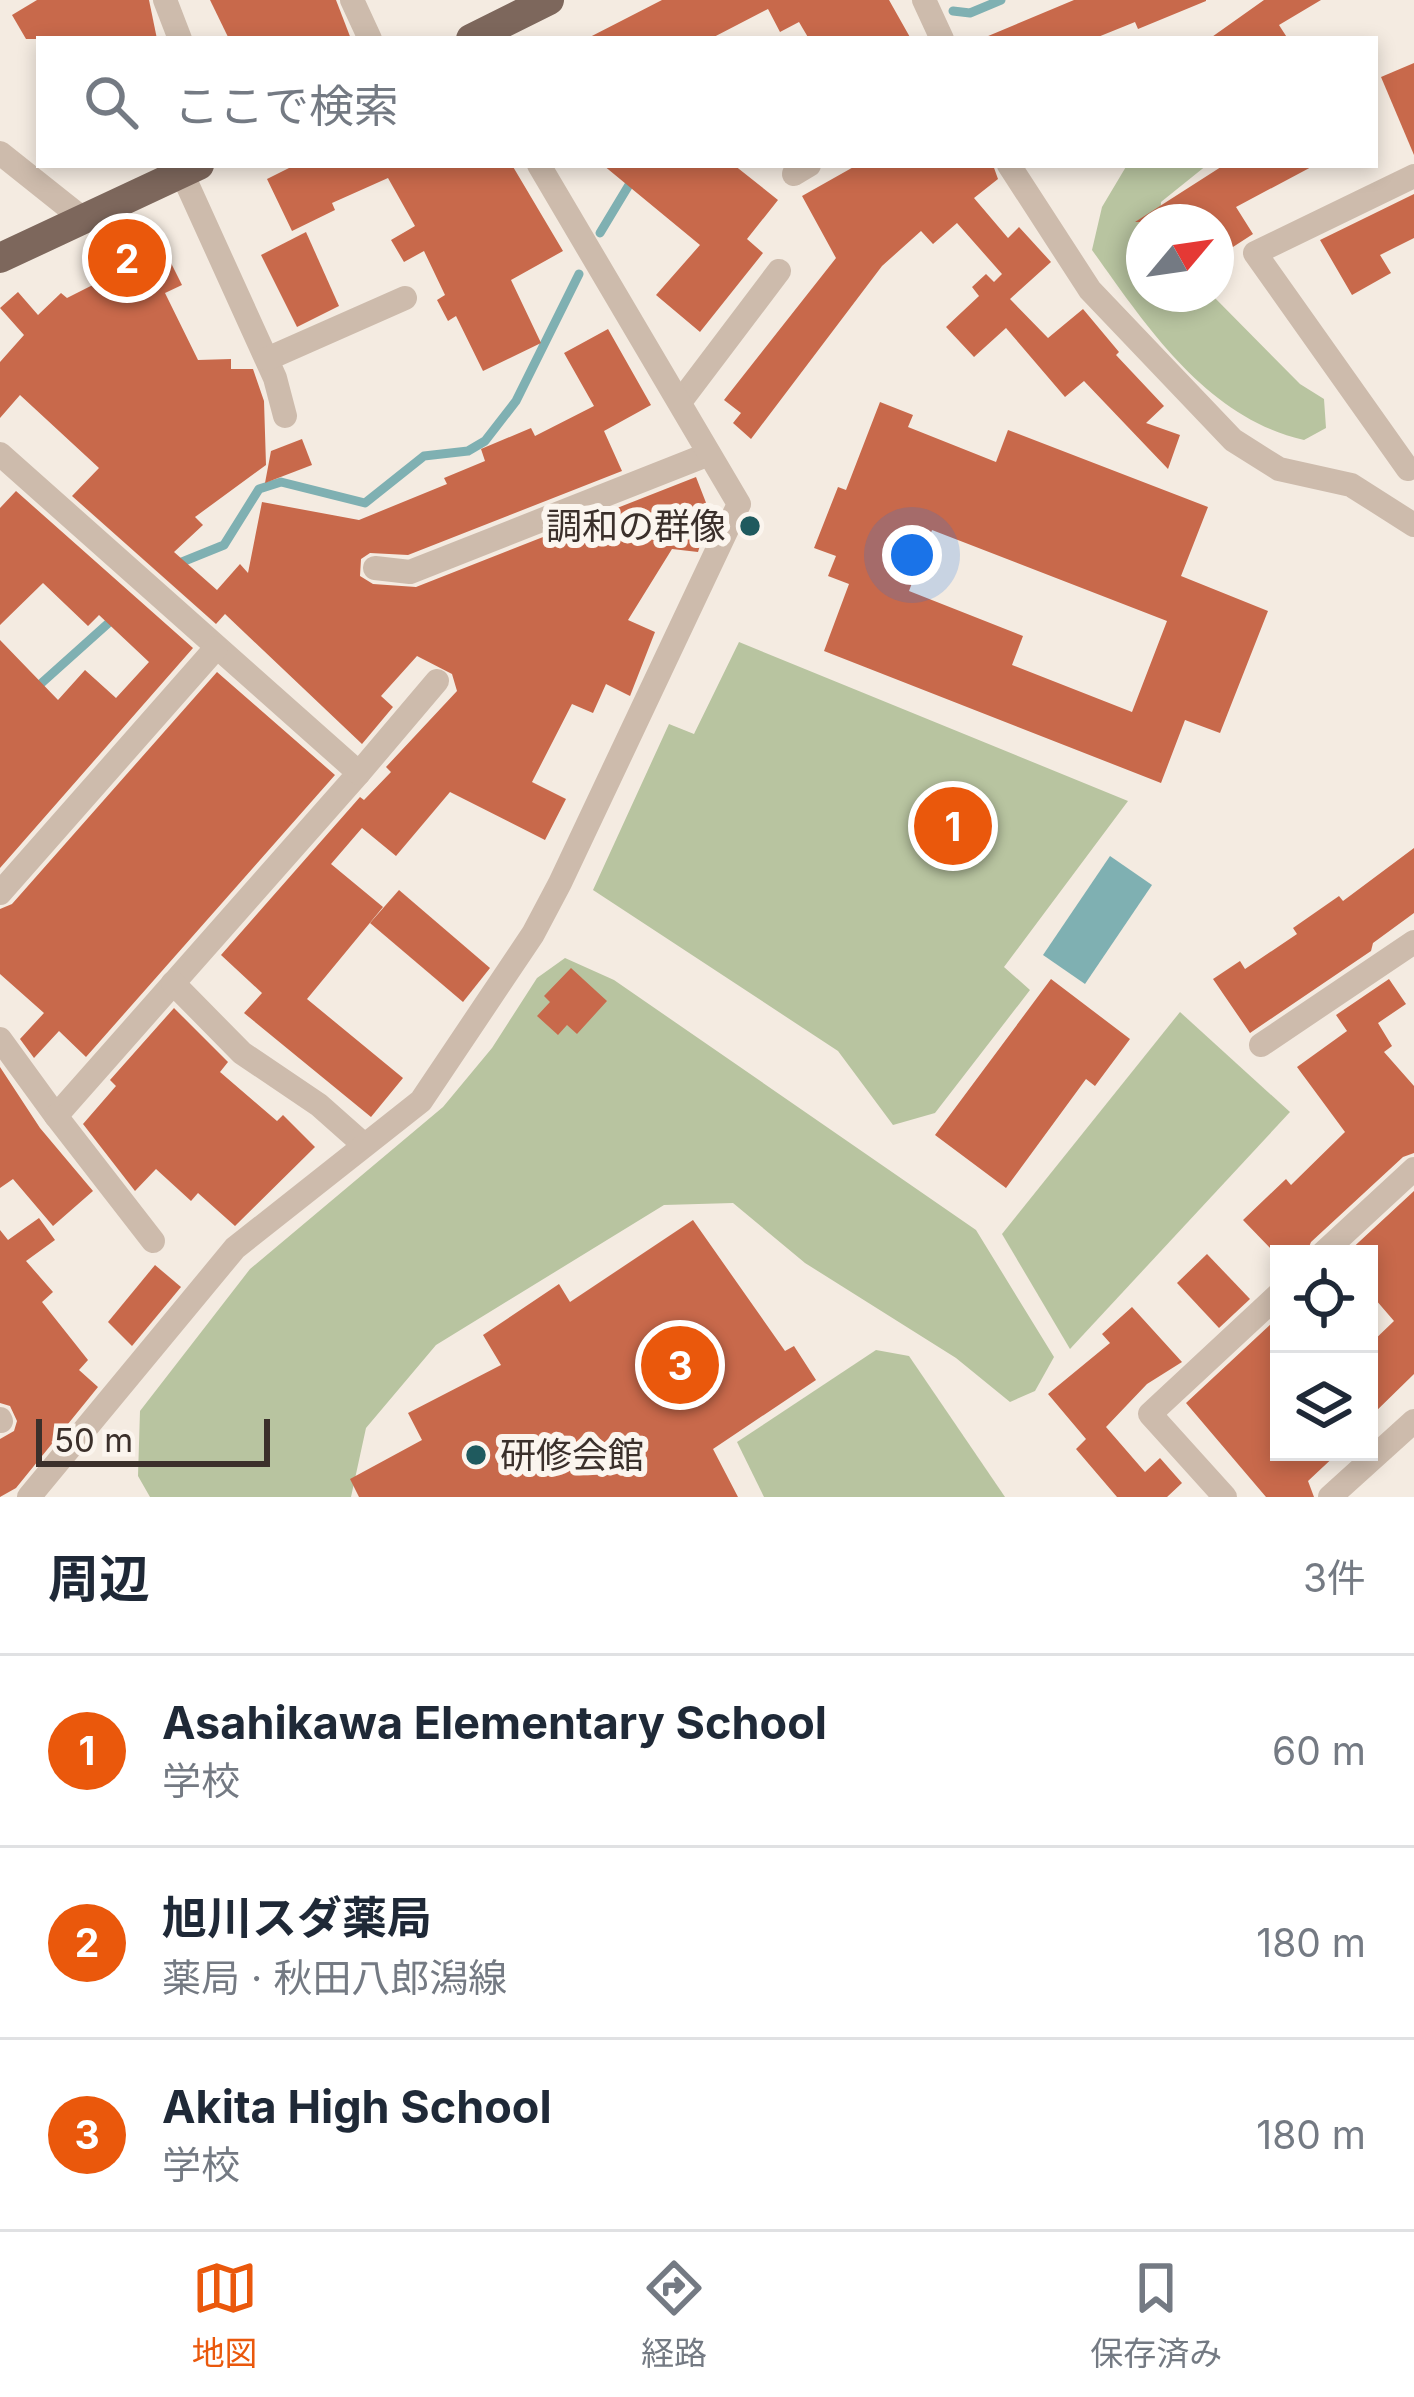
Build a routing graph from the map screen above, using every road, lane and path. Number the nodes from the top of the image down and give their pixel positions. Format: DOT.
graph roads {
  1 [pos="164,0"];
  2 [pos="352,0"];
  3 [pos="924,0"];
  4 [pos="542,2"];
  5 [pos="179,36"];
  6 [pos="369,36"];
  7 [pos="477,36"];
  8 [pos="941,36"];
  9 [pos="0,153"];
  10 [pos="541,168"];
  11 [pos="1011,168"];
  12 [pos="190,169"];
  13 [pos="1414,176"];
  14 [pos="82,219"];
  15 [pos="0,258"];
  16 [pos="779,271"];
  17 [pos="405,298"];
  18 [pos="267,359"];
  19 [pos="680,402"];
  20 [pos="285,416"];
  21 [pos="0,454"];
  22 [pos="709,454"];
  23 [pos="1411,468"];
  24 [pos="1408,514"];
  25 [pos="375,568"];
  26 [pos="216,648"];
  27 [pos="436,681"];
  28 [pos="359,773"];
  29 [pos="0,893"];
  30 [pos="1414,942"];
  31 [pos="173,983"];
  32 [pos="0,1039"];
  33 [pos="1261,1045"];
  34 [pos="56,1116"];
  35 [pos="363,1144"];
  36 [pos="1414,1168"];
  37 [pos="154,1241"];
  38 [pos="1332,1245"];
  39 [pos="1270,1302"];
  40 [pos="1414,1421"];
  41 [pos="28,1497"];
  42 [pos="1225,1497"];
  43 [pos="1330,1497"];
  1 -- 5 [label="street"];
  2 -- 6 [label="street"];
  3 -- 8 [label="street"];
  4 -- 7 [label="main road"];
  9 -- 14 [label="street"];
  10 -- 19 [label="street"];
  11 -- 24 [label="street"];
  12 -- 14 [label="main road"];
  12 -- 18 [label="street"];
  13 -- 23 [label="street"];
  14 -- 15 [label="main road"];
  16 -- 19 [label="street"];
  17 -- 18 [label="street"];
  18 -- 20 [label="street"];
  19 -- 22 [label="street"];
  21 -- 26 [label="street"];
  22 -- 25 [label="street"];
  22 -- 35 [label="street"];
  23 -- 24 [label="street"];
  26 -- 28 [label="street"];
  26 -- 29 [label="street"];
  27 -- 28 [label="street"];
  28 -- 31 [label="street"];
  30 -- 33 [label="street"];
  31 -- 34 [label="street"];
  31 -- 35 [label="street"];
  32 -- 34 [label="street"];
  34 -- 37 [label="street"];
  35 -- 41 [label="street"];
  36 -- 38 [label="street"];
  39 -- 42 [label="street"];
  40 -- 43 [label="street"];
}
